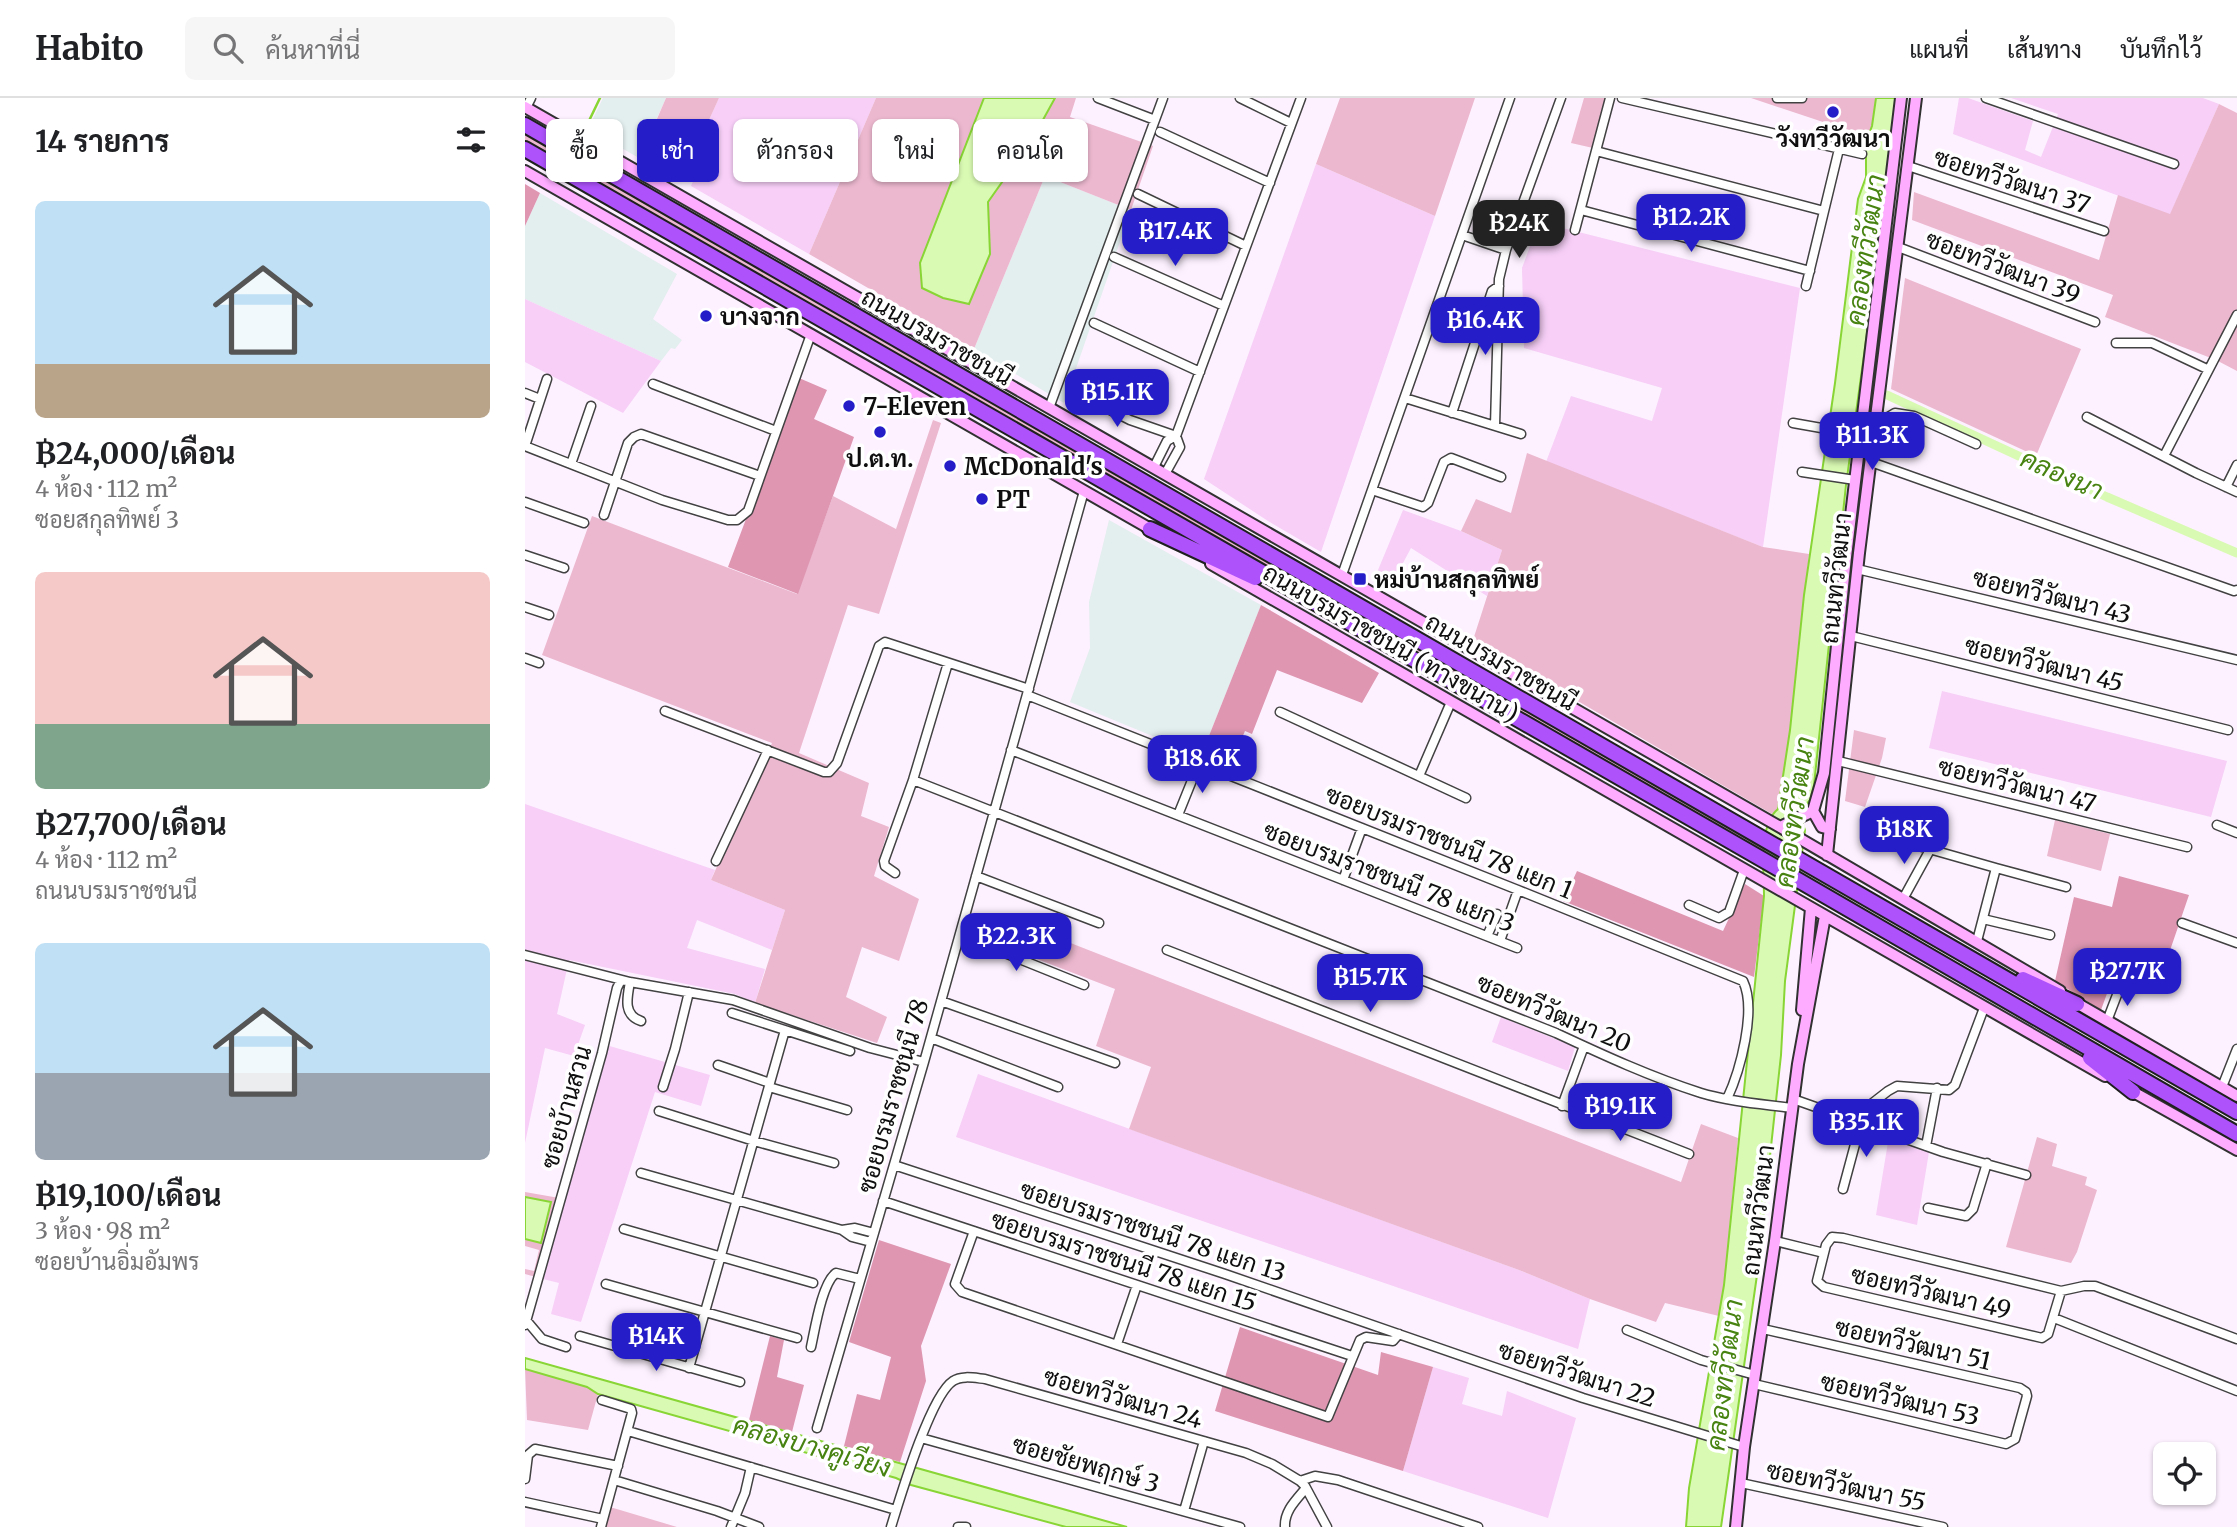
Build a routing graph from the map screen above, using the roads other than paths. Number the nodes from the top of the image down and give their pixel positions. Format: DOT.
graph roads {
  1 [pos="1098,98"];
  2 [pos="1163,98"];
  3 [pos="1240,98"];
  4 [pos="1301,98"];
  5 [pos="1510,98"];
  6 [pos="1561,98"];
  7 [pos="1610,98"];
  8 [pos="1622,98"];
  9 [pos="1777,98"];
  10 [pos="1803,98"];
  11 [pos="1901,98"];
  12 [pos="1916,98"];
  13 [pos="1986,98"];
  14 [pos="527,104"];
  15 [pos="1155,120"];
  16 [pos="1291,123"];
  17 [pos="525,125"];
  18 [pos="1160,132"];
  19 [pos="525,149"];
  20 [pos="1839,149"];
  21 [pos="1596,151"];
  22 [pos="1862,154"];
  23 [pos="2174,164"];
  24 [pos="1908,166"];
  25 [pos="525,170"];
  26 [pos="1270,183"];
  27 [pos="1138,194"];
  28 [pos="1581,209"];
  29 [pos="1824,211"];
  30 [pos="1576,230"];
  31 [pos="2104,231"];
  32 [pos="1462,235"];
  33 [pos="1246,246"];
  34 [pos="1898,247"];
  35 [pos="1506,250"];
  36 [pos="1114,257"];
  37 [pos="1809,271"];
  38 [pos="1499,286"];
  39 [pos="1805,286"];
  40 [pos="1224,306"];
  41 [pos="2237,315"];
  42 [pos="1094,323"];
  43 [pos="2095,323"];
  44 [pos="811,334"];
  45 [pos="2116,343"];
  46 [pos="2207,369"];
  47 [pos="1200,372"];
  48 [pos="547,379"];
  49 [pos="653,384"];
  50 [pos="1071,390"];
  51 [pos="525,393"];
  52 [pos="1405,398"];
  53 [pos="540,399"];
  54 [pos="591,406"];
  55 [pos="1049,408"];
  56 [pos="1452,413"];
  57 [pos="2087,417"];
  58 [pos="1876,420"];
  59 [pos="1793,423"];
  60 [pos="1495,426"];
  61 [pos="776,431"];
  62 [pos="1521,434"];
  63 [pos="1856,434"];
  64 [pos="1176,436"];
  65 [pos="1976,444"];
  66 [pos="525,446"];
  67 [pos="2164,456"];
  68 [pos="1871,462"];
  69 [pos="571,464"];
  70 [pos="2237,465"];
  71 [pos="1154,467"];
  72 [pos="1802,472"];
  73 [pos="1165,474"];
  74 [pos="760,476"];
  75 [pos="1501,477"];
  76 [pos="1851,480"];
  77 [pos="614,481"];
  78 [pos="2226,486"];
  79 [pos="1372,490"];
  80 [pos="1084,491"];
  81 [pos="2237,492"];
  82 [pos="525,502"];
  83 [pos="604,514"];
  84 [pos="584,523"];
  85 [pos="1150,529"];
  86 [pos="525,555"];
  87 [pos="564,568"];
  88 [pos="1857,569"];
  89 [pos="1342,575"];
  90 [pos="2237,590"];
  91 [pos="525,607"];
  92 [pos="1333,613"];
  93 [pos="549,615"];
  94 [pos="1851,636"];
  95 [pos="525,658"];
  96 [pos="2237,660"];
  97 [pos="539,663"];
  98 [pos="948,663"];
  99 [pos="1028,692"];
  100 [pos="1451,702"];
  101 [pos="666,711"];
  102 [pos="1280,712"];
  103 [pos="2228,730"];
  104 [pos="768,750"];
  105 [pos="1011,750"];
  106 [pos="1838,761"];
  107 [pos="1199,763"];
  108 [pos="1419,776"];
  109 [pos="913,780"];
  110 [pos="1466,798"];
  111 [pos="995,811"];
  112 [pos="1813,811"];
  113 [pos="1178,816"];
  114 [pos="2217,825"];
  115 [pos="1780,827"];
  116 [pos="1361,828"];
  117 [pos="1830,829"];
  118 [pos="1873,833"];
  119 [pos="2237,833"];
  120 [pos="2187,846"];
  121 [pos="1931,848"];
  122 [pos="1828,855"];
  123 [pos="716,861"];
  124 [pos="1996,868"];
  125 [pos="1744,870"];
  126 [pos="895,873"];
  127 [pos="976,876"];
  128 [pos="1343,880"];
  129 [pos="2066,887"];
  130 [pos="1518,890"];
  131 [pos="1903,899"];
  132 [pos="1689,905"];
  133 [pos="1811,908"];
  134 [pos="1497,914"];
  135 [pos="1825,916"];
  136 [pos="1983,919"];
  137 [pos="1099,923"];
  138 [pos="2182,923"];
  139 [pos="960,934"];
  140 [pos="2050,935"];
  141 [pos="1487,936"];
  142 [pos="1940,940"];
  143 [pos="1500,941"];
  144 [pos="1977,941"];
  145 [pos="2237,943"];
  146 [pos="1517,948"];
  147 [pos="1167,950"];
  148 [pos="525,956"];
  149 [pos="625,981"];
  150 [pos="1084,985"];
  151 [pos="2120,986"];
  152 [pos="689,992"];
  153 [pos="941,1001"];
  154 [pos="2077,1003"];
  155 [pos="1984,1008"];
  156 [pos="732,1013"];
  157 [pos="641,1021"];
  158 [pos="2107,1021"];
  159 [pos="2050,1028"];
  160 [pos="785,1030"];
  161 [pos="931,1038"];
  162 [pos="1584,1046"];
  163 [pos="2237,1049"];
  164 [pos="850,1051"];
  165 [pos="924,1062"];
  166 [pos="1115,1063"];
  167 [pos="1798,1064"];
  168 [pos="718,1065"];
  169 [pos="769,1085"];
  170 [pos="663,1087"];
  171 [pos="1058,1087"];
  172 [pos="2222,1087"];
  173 [pos="1937,1088"];
  174 [pos="2133,1092"];
  175 [pos="2237,1096"];
  176 [pos="1731,1100"];
  177 [pos="1793,1103"];
  178 [pos="1562,1106"];
  179 [pos="848,1110"];
  180 [pos="659,1111"];
  181 [pos="2237,1112"];
  182 [pos="1856,1120"];
  183 [pos="2237,1134"];
  184 [pos="754,1141"];
  185 [pos="1926,1146"];
  186 [pos="2237,1150"];
  187 [pos="1689,1154"];
  188 [pos="834,1163"];
  189 [pos="1987,1163"];
  190 [pos="894,1165"];
  191 [pos="641,1173"];
  192 [pos="2026,1175"];
  193 [pos="1843,1189"];
  194 [pos="737,1200"];
  195 [pos="883,1201"];
  196 [pos="1928,1209"];
  197 [pos="624,1229"];
  198 [pos="974,1231"];
  199 [pos="872,1238"];
  200 [pos="1775,1241"];
  201 [pos="1824,1253"];
  202 [pos="721,1256"];
  203 [pos="860,1279"];
  204 [pos="813,1283"];
  205 [pos="605,1284"];
  206 [pos="1137,1285"];
  207 [pos="2061,1291"];
  208 [pos="705,1312"];
  209 [pos="2054,1318"];
  210 [pos="526,1323"];
  211 [pos="1763,1329"];
  212 [pos="1627,1330"];
  213 [pos="1399,1334"];
  214 [pos="580,1336"];
  215 [pos="797,1338"];
  216 [pos="2237,1339"];
  217 [pos="1117,1344"];
  218 [pos="566,1347"];
  219 [pos="811,1347"];
  220 [pos="1352,1356"];
  221 [pos="689,1368"];
  222 [pos="1751,1377"];
  223 [pos="740,1382"];
  224 [pos="2237,1391"];
  225 [pos="602,1400"];
  226 [pos="2021,1419"];
  227 [pos="817,1428"];
  228 [pos="628,1431"];
  229 [pos="921,1438"];
  230 [pos="1204,1441"];
  231 [pos="1744,1447"];
  232 [pos="618,1466"];
  233 [pos="751,1467"];
  234 [pos="525,1479"];
  235 [pos="614,1480"];
  236 [pos="1741,1483"];
  237 [pos="1303,1485"];
  238 [pos="525,1502"];
  239 [pos="896,1510"];
  240 [pos="1184,1511"];
  241 [pos="735,1518"];
  242 [pos="602,1523"];
  243 [pos="730,1527"];
  244 [pos="759,1527"];
  245 [pos="891,1527"];
  246 [pos="958,1527"];
  247 [pos="966,1527"];
  248 [pos="1240,1527"];
  249 [pos="1285,1527"];
  250 [pos="1327,1527"];
  251 [pos="1478,1527"];
  252 [pos="1736,1527"];
  253 [pos="1943,1527"];
  1 -- 15 [label="street"];
  2 -- 15 [label="street"];
  3 -- 16 [label="street"];
  4 -- 16 [label="street"];
  5 -- 32 [label="street"];
  6 -- 35 [label="street"];
  7 -- 21 [label="street"];
  8 -- 20 [label="street"];
  9 -- 10 [label="street"];
  11 -- 63 [label="main road, ถนนทวีวัฒนา"];
  12 -- 24 [label="main road, ถนนทวีวัฒนา"];
  13 -- 23 [label="street"];
  14 -- 55 [label="main road, ถนนบรมราชชนนี (ทางขนาน)"];
  15 -- 55 [label="street"];
  16 -- 26 [label="street"];
  17 -- 142 [label="highway, ถนนบรมราชชนนี"];
  18 -- 26 [label="street"];
  19 -- 92 [label="highway, ถนนบรมราชชนนี"];
  20 -- 22 [label="street"];
  20 -- 29 [label="street"];
  21 -- 28 [label="street"];
  21 -- 29 [label="street"];
  24 -- 31 [label="street, ซอยทวีวัฒนา 37"];
  24 -- 34 [label="main road, ถนนทวีวัฒนา"];
  25 -- 44 [label="main road, ถนนบรมราชชนนี (ทางขนาน)"];
  26 -- 33 [label="street"];
  27 -- 33 [label="street"];
  28 -- 30 [label="street"];
  28 -- 37 [label="street"];
  29 -- 37 [label="street"];
  32 -- 35 [label="street"];
  32 -- 52 [label="street"];
  33 -- 40 [label="street"];
  34 -- 43 [label="street, ซอยทวีวัฒนา 39"];
  34 -- 58 [label="main road, ถนนทวีวัฒนา"];
  35 -- 38 [label="street"];
  36 -- 40 [label="street"];
  37 -- 39 [label="street"];
  38 -- 56 [label="street"];
  38 -- 60 [label="street"];
  40 -- 47 [label="street"];
  41 -- 46 [label="street"];
  42 -- 47 [label="street"];
  44 -- 61 [label="street"];
  44 -- 80 [label="main road, ถนนบรมราชชนนี (ทางขนาน)"];
  45 -- 46 [label="street"];
  46 -- 67 [label="street"];
  47 -- 64 [label="street"];
  48 -- 53 [label="street"];
  49 -- 61 [label="street"];
  50 -- 64 [label="street"];
  51 -- 53 [label="street"];
  52 -- 56 [label="street"];
  52 -- 79 [label="street"];
  53 -- 66 [label="street"];
  54 -- 69 [label="street"];
  55 -- 71 [label="main road, ถนนบรมราชชนนี (ทางขนาน)"];
  56 -- 60 [label="street"];
  57 -- 67 [label="street"];
  58 -- 65 [label="street"];
  58 -- 68 [label="main road, ถนนทวีวัฒนา"];
  59 -- 63 [label="street"];
  60 -- 62 [label="street"];
  61 -- 74 [label="street"];
  63 -- 76 [label="main road, ถนนทวีวัฒนา"];
  64 -- 71 [label="street"];
  64 -- 73 [label="street"];
  66 -- 69 [label="street"];
  67 -- 78 [label="street"];
  68 -- 88 [label="main road, ถนนทวีวัฒนา"];
  68 -- 90 [label="street"];
  69 -- 77 [label="street"];
  70 -- 78 [label="street"];
  71 -- 73 [label="main road, ถนนบรมราชชนนี (ทางขนาน)"];
  72 -- 76 [label="street"];
  73 -- 89 [label="main road, ถนนบรมราชชนนี (ทางขนาน)"];
  74 -- 77 [label="street"];
  74 -- 77 [label="street"];
  75 -- 79 [label="street"];
  76 -- 112 [label="main road, ถนนทวีวัฒนา"];
  77 -- 83 [label="street"];
  78 -- 81 [label="street"];
  79 -- 89 [label="street"];
  80 -- 85 [label="main road, ถนนบรมราชชนนี (ทางขนาน)"];
  80 -- 99 [label="street, ซอยบรมราชชนนี 78"];
  82 -- 84 [label="street"];
  85 -- 92 [label="highway"];
  85 -- 100 [label="main road, ถนนบรมราชชนนี (ทางขนาน)"];
  86 -- 87 [label="street"];
  88 -- 94 [label="main road, ถนนทวีวัฒนา"];
  88 -- 96 [label="street, ซอยทวีวัฒนา 43"];
  89 -- 115 [label="main road, ถนนบรมราชชนนี (ทางขนาน)"];
  91 -- 93 [label="street"];
  92 -- 159 [label="highway, ถนนบรมราชชนนี"];
  94 -- 103 [label="street, ซอยทวีวัฒนา 45"];
  94 -- 106 [label="main road, ถนนทวีวัฒนา"];
  95 -- 97 [label="street"];
  98 -- 99 [label="street, ซอยบรมราชชนนี 78 แยก 1"];
  98 -- 104 [label="street, ซอยบรมราชชนนี 78 แยก 1"];
  98 -- 109 [label="street"];
  99 -- 105 [label="street, ซอยบรมราชชนนี 78"];
  99 -- 107 [label="street, ซอยบรมราชชนนี 78 แยก 1"];
  100 -- 108 [label="street"];
  100 -- 125 [label="main road, ถนนบรมราชชนนี (ทางขนาน)"];
  101 -- 104 [label="street"];
  102 -- 108 [label="street"];
  104 -- 123 [label="street"];
  105 -- 111 [label="street, ซอยบรมราชชนนี 78"];
  105 -- 113 [label="street, ซอยบรมราชชนนี 78 แยก 3"];
  106 -- 117 [label="main road, ถนนทวีวัฒนา"];
  106 -- 120 [label="street, ซอยทวีวัฒนา 47"];
  107 -- 113 [label="street"];
  107 -- 116 [label="street, ซอยบรมราชชนนี 78 แยก 1"];
  108 -- 110 [label="street"];
  109 -- 111 [label="street, ซอยทวีวัฒนา 20"];
  109 -- 126 [label="street"];
  111 -- 127 [label="street, ซอยบรมราชชนนี 78"];
  111 -- 162 [label="street, ซอยทวีวัฒนา 20"];
  112 -- 115 [label="main road"];
  112 -- 117 [label="main road"];
  113 -- 128 [label="street, ซอยบรมราชชนนี 78 แยก 3"];
  114 -- 119 [label="street"];
  115 -- 122 [label="main road, ถนนบรมราชชนนี (ทางขนาน)"];
  116 -- 128 [label="street"];
  116 -- 130 [label="street, ซอยบรมราชชนนี 78 แยก 1"];
  117 -- 122 [label="main road, ถนนทวีวัฒนา"];
  118 -- 121 [label="street"];
  121 -- 124 [label="street"];
  121 -- 131 [label="street"];
  122 -- 131 [label="main road, ถนนบรมราชชนนี (ทางขนาน)"];
  124 -- 129 [label="street"];
  124 -- 136 [label="street"];
  125 -- 132 [label="street"];
  125 -- 133 [label="main road, ถนนบรมราชชนนี (ทางขนาน)"];
  127 -- 137 [label="street"];
  127 -- 139 [label="street, ซอยบรมราชชนนี 78"];
  128 -- 141 [label="street, ซอยบรมราชชนนี 78 แยก 3"];
  130 -- 143 [label="street"];
  130 -- 176 [label="street, ซอยบรมราชชนนี 78 แยก 1"];
  131 -- 144 [label="main road, ถนนบรมราชชนนี (ทางขนาน)"];
  133 -- 135 [label="main road, ถนนบรมราชชนนี (ทางขนาน)"];
  133 -- 167 [label="main road, ถนนทวีวัฒนา"];
  134 -- 141 [label="street"];
  135 -- 155 [label="main road, ถนนบรมราชชนนี (ทางขนาน)"];
  135 -- 167 [label="main road, ถนนทวีวัฒนา"];
  136 -- 140 [label="street"];
  136 -- 144 [label="street"];
  138 -- 145 [label="street"];
  139 -- 150 [label="street"];
  139 -- 153 [label="street, ซอยบรมราชชนนี 78"];
  141 -- 143 [label="street, ซอยบรมราชชนนี 78 แยก 3"];
  142 -- 154 [label="highway"];
  142 -- 181 [label="highway, ถนนบรมราชชนนี"];
  143 -- 146 [label="street, ซอยบรมราชชนนี 78 แยก 3"];
  144 -- 154 [label="main road, ถนนบรมราชชนนี (ทางขนาน)"];
  147 -- 178 [label="street"];
  148 -- 149 [label="street"];
  149 -- 152 [label="street"];
  149 -- 157 [label="street"];
  149 -- 210 [label="street, ซอยบ้านสวน"];
  151 -- 158 [label="street"];
  152 -- 165 [label="street"];
  152 -- 170 [label="street"];
  153 -- 161 [label="street, ซอยบรมราชชนนี 78"];
  153 -- 166 [label="street"];
  154 -- 158 [label="main road"];
  155 -- 173 [label="street"];
  155 -- 174 [label="main road, ถนนบรมราชชนนี (ทางขนาน)"];
  156 -- 160 [label="street"];
  158 -- 172 [label="main road"];
  159 -- 174 [label="highway"];
  159 -- 183 [label="highway, ถนนบรมราชชนนี"];
  160 -- 164 [label="street"];
  160 -- 169 [label="street"];
  161 -- 165 [label="street, ซอยบรมราชชนนี 78"];
  161 -- 171 [label="street"];
  162 -- 176 [label="street, ซอยทวีวัฒนา 20"];
  162 -- 178 [label="street"];
  163 -- 172 [label="street"];
  165 -- 190 [label="street, ซอยบรมราชชนนี 78"];
  167 -- 177 [label="main road, ถนนทวีวัฒนา"];
  168 -- 169 [label="street"];
  169 -- 179 [label="street"];
  169 -- 184 [label="street"];
  172 -- 175 [label="main road"];
  173 -- 182 [label="street"];
  173 -- 185 [label="street"];
  174 -- 186 [label="main road, ถนนบรมราชชนนี (ทางขนาน)"];
  176 -- 177 [label="street, ซอยทวีวัฒนา 20"];
  177 -- 182 [label="street, ซอยทวีวัฒนา 20"];
  177 -- 200 [label="main road, ถนนทวีวัฒนา"];
  178 -- 187 [label="street"];
  180 -- 184 [label="street"];
  182 -- 185 [label="street, ซอยทวีวัฒนา 20"];
  182 -- 193 [label="street"];
  184 -- 188 [label="street"];
  184 -- 194 [label="street"];
  185 -- 189 [label="street, ซอยทวีวัฒนา 20"];
  189 -- 192 [label="street, ซอยทวีวัฒนา 20"];
  189 -- 196 [label="street"];
  190 -- 195 [label="street, ซอยบรมราชชนนี 78"];
  190 -- 213 [label="street, ซอยบรมราชชนนี 78 แยก 13"];
  191 -- 194 [label="street"];
  194 -- 199 [label="street"];
  194 -- 202 [label="street"];
  195 -- 198 [label="street, ซอยบรมราชชนนี 78 แยก 15"];
  195 -- 199 [label="street, ซอยบรมราชชนนี 78"];
  197 -- 202 [label="street"];
  198 -- 206 [label="street, ซอยบรมราชชนนี 78 แยก 15"];
  198 -- 217 [label="street"];
  199 -- 203 [label="street, ซอยบรมราชชนนี 78"];
  200 -- 201 [label="street, ซอยทวีวัฒนา 49"];
  200 -- 211 [label="main road, ถนนทวีวัฒนา"];
  201 -- 207 [label="street, ซอยทวีวัฒนา 49"];
  201 -- 209 [label="street, ซอยทวีวัฒนา 49"];
  202 -- 204 [label="street"];
  202 -- 208 [label="street"];
  203 -- 219 [label="street"];
  203 -- 227 [label="street, ซอยบรมราชชนนี 78"];
  205 -- 208 [label="street"];
  206 -- 217 [label="street"];
  206 -- 220 [label="street, ซอยบรมราชชนนี 78 แยก 15"];
  207 -- 209 [label="street"];
  207 -- 216 [label="street, ซอยทวีวัฒนา 49"];
  208 -- 215 [label="street"];
  208 -- 221 [label="street"];
  209 -- 224 [label="street"];
  210 -- 218 [label="street"];
  211 -- 222 [label="main road, ถนนทวีวัฒนา"];
  211 -- 226 [label="street, ซอยทวีวัฒนา 51"];
  212 -- 222 [label="street"];
  213 -- 220 [label="street"];
  213 -- 231 [label="street, ซอยทวีวัฒนา 22"];
  214 -- 221 [label="street"];
  217 -- 220 [label="street"];
  221 -- 223 [label="street"];
  222 -- 226 [label="street, ซอยทวีวัฒนา 53"];
  222 -- 231 [label="main road, ถนนทวีวัฒนา"];
  225 -- 228 [label="street"];
  228 -- 232 [label="street"];
  228 -- 233 [label="street"];
  229 -- 230 [label="street, ซอยทวีวัฒนา 24"];
  229 -- 239 [label="street, ซอยทวีวัฒนา 24"];
  229 -- 240 [label="street, ซอยชัยพฤกษ์ 3"];
  230 -- 237 [label="street, ซอยทวีวัฒนา 24"];
  230 -- 240 [label="street"];
  231 -- 236 [label="main road, ถนนทวีวัฒนา"];
  232 -- 234 [label="street"];
  232 -- 235 [label="street"];
  233 -- 239 [label="street"];
  233 -- 241 [label="street"];
  235 -- 241 [label="street"];
  235 -- 242 [label="street"];
  236 -- 252 [label="main road, ถนนทวีวัฒนา"];
  236 -- 253 [label="street, ซอยทวีวัฒนา 55"];
  237 -- 249 [label="street"];
  237 -- 250 [label="street"];
  237 -- 251 [label="street"];
  238 -- 242 [label="street"];
  239 -- 245 [label="street, ซอยทวีวัฒนา 24"];
  240 -- 248 [label="street, ซอยชัยพฤกษ์ 3"];
  241 -- 243 [label="street"];
  241 -- 244 [label="street"];
  246 -- 247 [label="street"];
}
